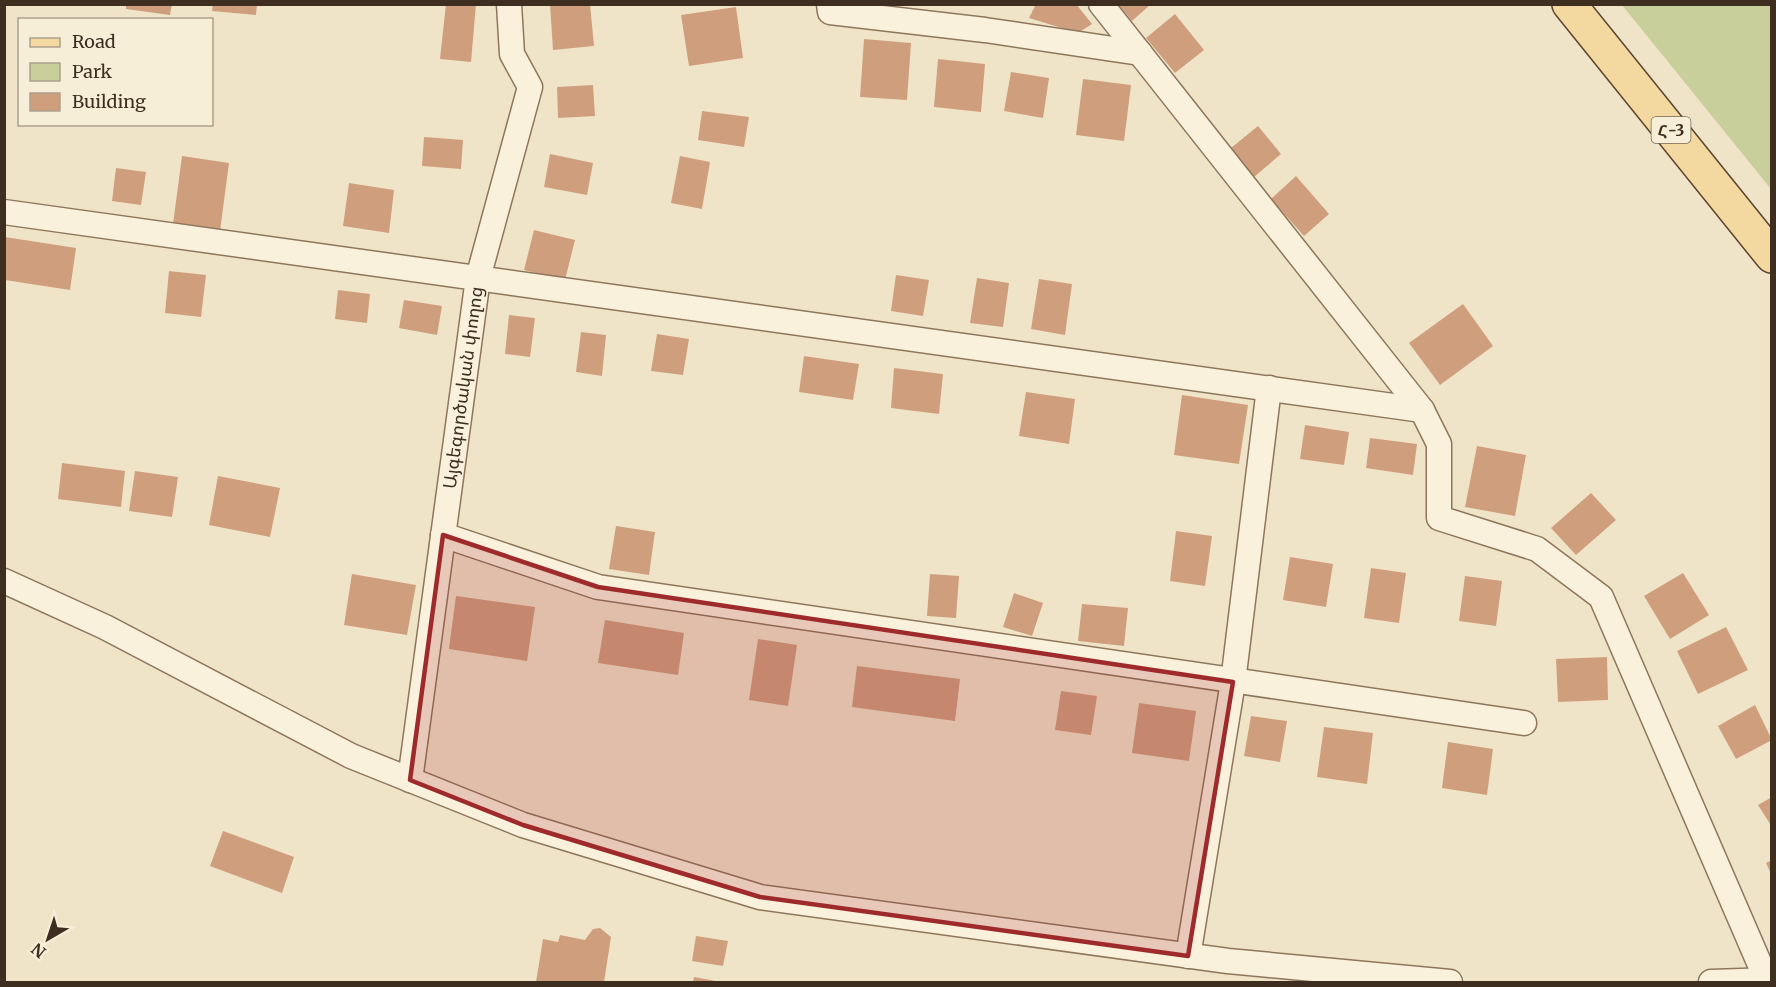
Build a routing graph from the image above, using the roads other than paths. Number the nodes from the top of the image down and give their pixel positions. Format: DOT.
graph roads {
  1 [pos="509,4"];
  2 [pos="829,4"];
  3 [pos="1101,4"];
  4 [pos="1569,4"];
  5 [pos="1140,53"];
  6 [pos="4,212"];
  7 [pos="1772,256"];
  8 [pos="478,278"];
  9 [pos="1269,388"];
  10 [pos="1422,410"];
  11 [pos="443,535"];
  12 [pos="4,581"];
  13 [pos="1233,682"];
  14 [pos="1524,723"];
  15 [pos="410,780"];
  16 [pos="1188,956"];
  17 [pos="1769,980"];
  18 [pos="1450,982"];
  19 [pos="1711,982"];
  1 -- 8 [label="street, Այգեգործական փողոց"];
  2 -- 5 [label="street"];
  3 -- 5 [label="street"];
  4 -- 7 [label="main road, Հ-3"];
  5 -- 10 [label="street"];
  6 -- 8 [label="street"];
  8 -- 9 [label="street"];
  8 -- 11 [label="street, Այգեգործական փողոց"];
  9 -- 10 [label="street"];
  9 -- 13 [label="street"];
  10 -- 17 [label="street"];
  11 -- 13 [label="street"];
  11 -- 15 [label="street, Այգեգործական փողոց"];
  12 -- 15 [label="street"];
  13 -- 14 [label="street"];
  13 -- 16 [label="street"];
  15 -- 16 [label="street"];
  16 -- 18 [label="street"];
  17 -- 19 [label="street"];
}
